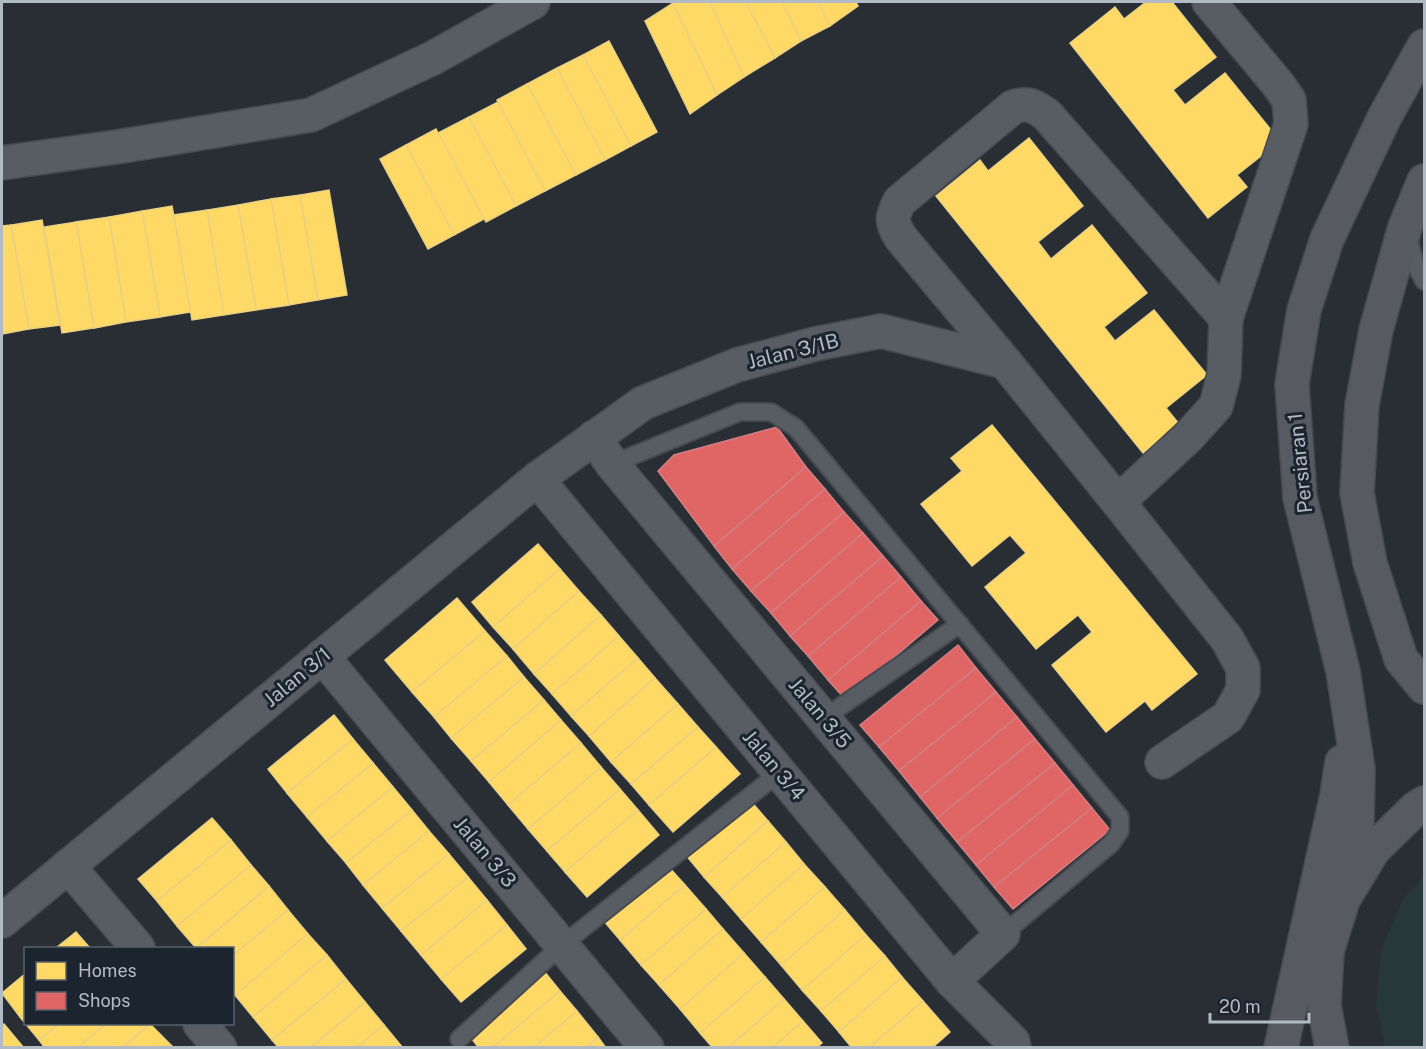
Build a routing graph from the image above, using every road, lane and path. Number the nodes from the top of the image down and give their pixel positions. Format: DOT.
graph roads {
  1 [pos="532,2"];
  2 [pos="1209,2"];
  3 [pos="1425,46"];
  4 [pos="2,163"];
  5 [pos="1425,181"];
  6 [pos="1405,227"];
  7 [pos="1425,281"];
  8 [pos="1226,318"];
  9 [pos="1005,362"];
  10 [pos="594,437"];
  11 [pos="612,464"];
  12 [pos="537,479"];
  13 [pos="1118,502"];
  14 [pos="960,624"];
  15 [pos="322,656"];
  16 [pos="1413,661"];
  17 [pos="1425,687"];
  18 [pos="1350,710"];
  19 [pos="824,718"];
  20 [pos="1162,762"];
  21 [pos="780,772"];
  22 [pos="1425,803"];
  23 [pos="69,866"];
  24 [pos="1343,900"];
  25 [pos="2,921"];
  26 [pos="1003,934"];
  27 [pos="562,945"];
  28 [pos="137,947"];
  29 [pos="952,981"];
  30 [pos="1324,1005"];
  31 [pos="202,1025"];
  32 [pos="459,1039"];
  33 [pos="220,1047"];
  34 [pos="647,1047"];
  35 [pos="1014,1047"];
  36 [pos="1281,1047"];
  37 [pos="1313,1047"];
  38 [pos="1332,1047"];
  1 -- 4 [label="street"];
  2 -- 8 [label="street"];
  3 -- 18 [label="main road, Persiaran 1"];
  5 -- 6 [label="main road"];
  6 -- 7 [label="lane"];
  6 -- 16 [label="main road"];
  8 -- 9 [label="street"];
  8 -- 13 [label="street"];
  9 -- 10 [label="street, Jalan 3/1B"];
  9 -- 13 [label="street"];
  10 -- 11 [label="street, Jalan 3/5"];
  10 -- 12 [label="street, Jalan 3/1"];
  11 -- 14 [label="lane"];
  11 -- 19 [label="street, Jalan 3/5"];
  12 -- 15 [label="street, Jalan 3/1"];
  12 -- 21 [label="street, Jalan 3/4"];
  13 -- 20 [label="street"];
  14 -- 19 [label="lane"];
  14 -- 26 [label="lane"];
  15 -- 23 [label="street, Jalan 3/1"];
  15 -- 27 [label="street, Jalan 3/3"];
  16 -- 17 [label="main road"];
  18 -- 24 [label="main road, Persiaran 1"];
  18 -- 36 [label="main road"];
  19 -- 26 [label="street, Jalan 3/5"];
  21 -- 27 [label="lane"];
  21 -- 29 [label="street, Jalan 3/4"];
  22 -- 24 [label="main road"];
  23 -- 25 [label="street, Jalan 3/1"];
  23 -- 28 [label="street"];
  24 -- 30 [label="main road"];
  26 -- 29 [label="street"];
  27 -- 32 [label="lane"];
  27 -- 34 [label="street, Jalan 3/3"];
  29 -- 35 [label="street, Jalan 3/4"];
  30 -- 37 [label="main road"];
  30 -- 38 [label="main road"];
  31 -- 33 [label="street"];
}
